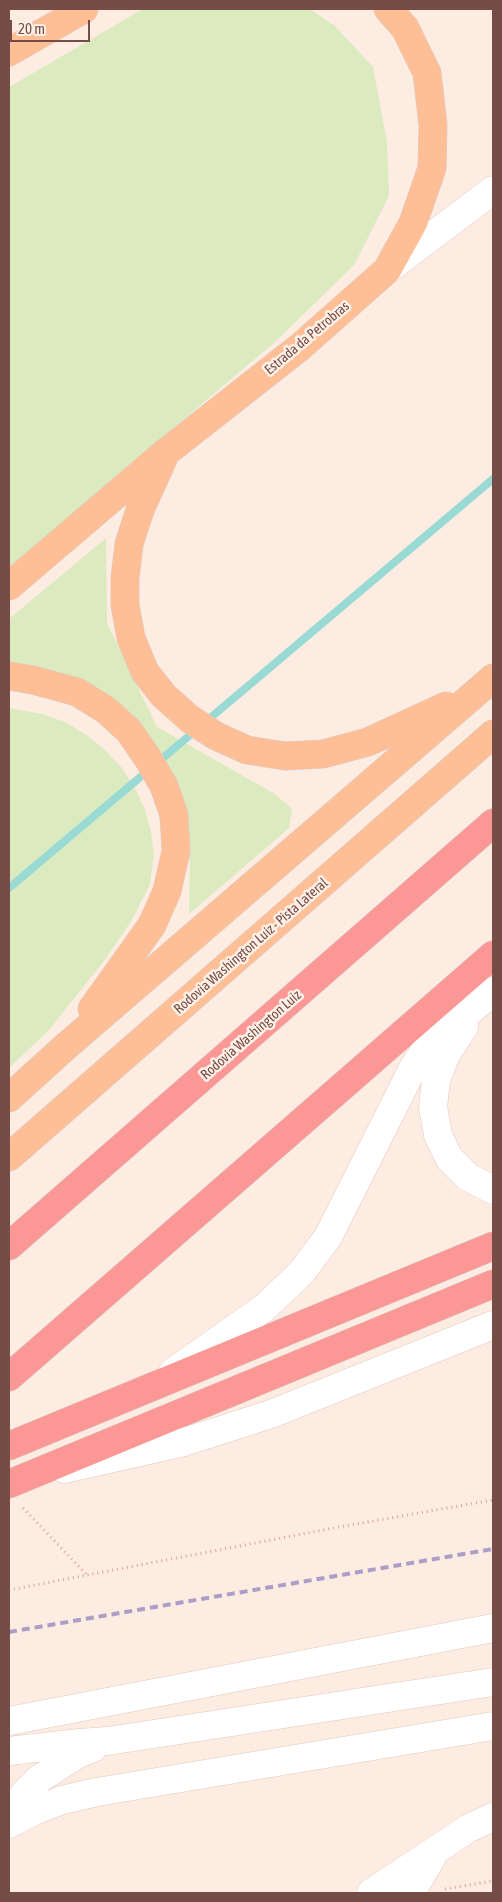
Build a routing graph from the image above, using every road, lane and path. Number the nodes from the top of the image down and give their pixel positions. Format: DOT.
graph roads {
  1 [pos="388,9"];
  2 [pos="70,10"];
  3 [pos="9,52"];
  4 [pos="493,190"];
  5 [pos="387,270"];
  6 [pos="165,453"];
  7 [pos="9,586"];
  8 [pos="9,676"];
  9 [pos="485,685"];
  10 [pos="493,734"];
  11 [pos="493,823"];
  12 [pos="493,955"];
  13 [pos="493,991"];
  14 [pos="64,1048"];
  15 [pos="9,1098"];
  16 [pos="9,1157"];
  17 [pos="493,1190"];
  18 [pos="9,1246"];
  19 [pos="493,1246"];
  20 [pos="493,1284"];
  21 [pos="493,1326"];
  22 [pos="9,1378"];
  23 [pos="151,1388"];
  24 [pos="9,1446"];
  25 [pos="15,1481"];
  26 [pos="493,1500"];
  27 [pos="22,1507"];
  28 [pos="87,1575"];
  29 [pos="9,1590"];
  30 [pos="493,1628"];
  31 [pos="493,1682"];
  32 [pos="9,1721"];
  33 [pos="493,1726"];
  34 [pos="108,1741"];
  35 [pos="9,1751"];
  36 [pos="9,1814"];
  37 [pos="493,1817"];
  38 [pos="9,1824"];
  39 [pos="434,1853"];
  40 [pos="493,1881"];
  41 [pos="440,1890"];
  42 [pos="371,1893"];
  43 [pos="411,1893"];
  1 -- 5 [label="main road, Estrada da Petrobras"];
  2 -- 3 [label="main road"];
  4 -- 5 [label="street"];
  5 -- 6 [label="main road, Estrada da Petrobras"];
  6 -- 7 [label="main road, Estrada da Petrobras"];
  6 -- 9 [label="main road"];
  8 -- 14 [label="main road"];
  9 -- 14 [label="main road"];
  10 -- 16 [label="main road, Rodovia Washington Luiz - Pista Lateral"];
  11 -- 18 [label="highway, Rodovia Washington Luiz"];
  12 -- 22 [label="highway"];
  13 -- 17 [label="street"];
  13 -- 23 [label="street"];
  14 -- 15 [label="main road"];
  19 -- 23 [label="highway"];
  20 -- 25 [label="highway"];
  21 -- 25 [label="street"];
  23 -- 24 [label="highway"];
  26 -- 28 [label="path"];
  27 -- 28 [label="path"];
  28 -- 29 [label="path"];
  30 -- 32 [label="street"];
  31 -- 34 [label="street"];
  33 -- 38 [label="street"];
  34 -- 35 [label="street"];
  34 -- 36 [label="street"];
  37 -- 39 [label="street"];
  39 -- 42 [label="street"];
  39 -- 43 [label="street"];
  40 -- 41 [label="path"];
}
